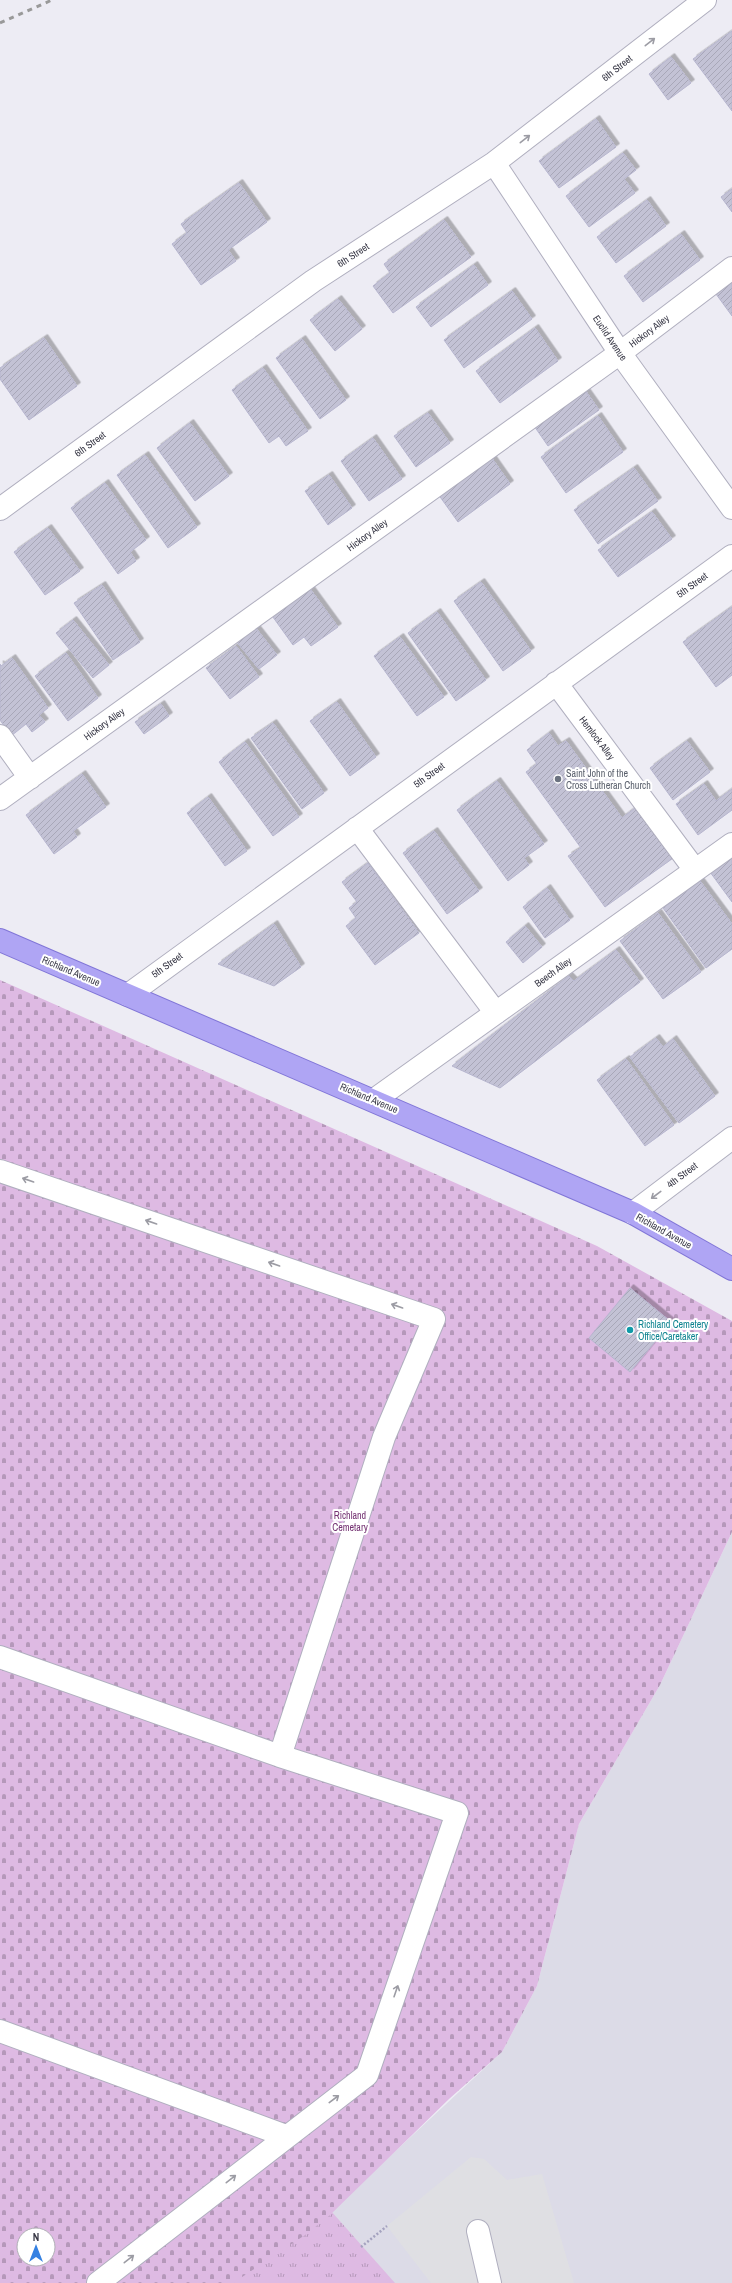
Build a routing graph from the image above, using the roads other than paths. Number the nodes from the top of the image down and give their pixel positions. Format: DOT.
graph roads {
  1 [pos="705,0"];
  2 [pos="494,163"];
  3 [pos="732,268"];
  4 [pos="620,352"];
  5 [pos="732,508"];
  6 [pos="0,509"];
  7 [pos="732,556"];
  8 [pos="556,683"];
  9 [pos="0,736"];
  10 [pos="30,778"];
  11 [pos="0,799"];
  12 [pos="357,828"];
  13 [pos="732,844"];
  14 [pos="695,870"];
  15 [pos="0,940"];
  16 [pos="128,995"];
  17 [pos="496,1013"];
  18 [pos="374,1100"];
  19 [pos="732,1138"];
  20 [pos="0,1171"];
  21 [pos="633,1213"];
  22 [pos="732,1269"];
  23 [pos="0,1657"];
  24 [pos="280,1756"];
  25 [pos="0,2031"];
  26 [pos="286,2136"];
  27 [pos="478,2231"];
  28 [pos="98,2283"];
  29 [pos="490,2283"];
  2 -- 1 [label="street, 6th Street, one-way"];
  2 -- 4 [label="street, Euclid Avenue"];
  2 -- 6 [label="street, 6th Street"];
  3 -- 4 [label="street, Hickory Alley"];
  4 -- 5 [label="street, Euclid Avenue"];
  4 -- 10 [label="street, Hickory Alley"];
  7 -- 8 [label="street, 5th Street"];
  8 -- 12 [label="street, 5th Street"];
  8 -- 14 [label="street, Hemlock Alley"];
  9 -- 10 [label="street"];
  10 -- 11 [label="street, Hickory Alley"];
  12 -- 16 [label="street, 5th Street"];
  12 -- 17 [label="street"];
  13 -- 14 [label="street, Beech Alley"];
  14 -- 17 [label="street, Beech Alley"];
  15 -- 16 [label="main road, Richland Avenue"];
  16 -- 18 [label="main road, Richland Avenue"];
  17 -- 18 [label="street, Beech Alley"];
  18 -- 21 [label="main road, Richland Avenue"];
  19 -- 21 [label="street, 4th Street, one-way"];
  24 -- 20 [label="street, one-way"];
  21 -- 22 [label="main road, Richland Avenue"];
  23 -- 24 [label="street"];
  26 -- 24 [label="street, one-way"];
  25 -- 26 [label="street"];
  28 -- 26 [label="street, one-way"];
  27 -- 29 [label="street"];
}
